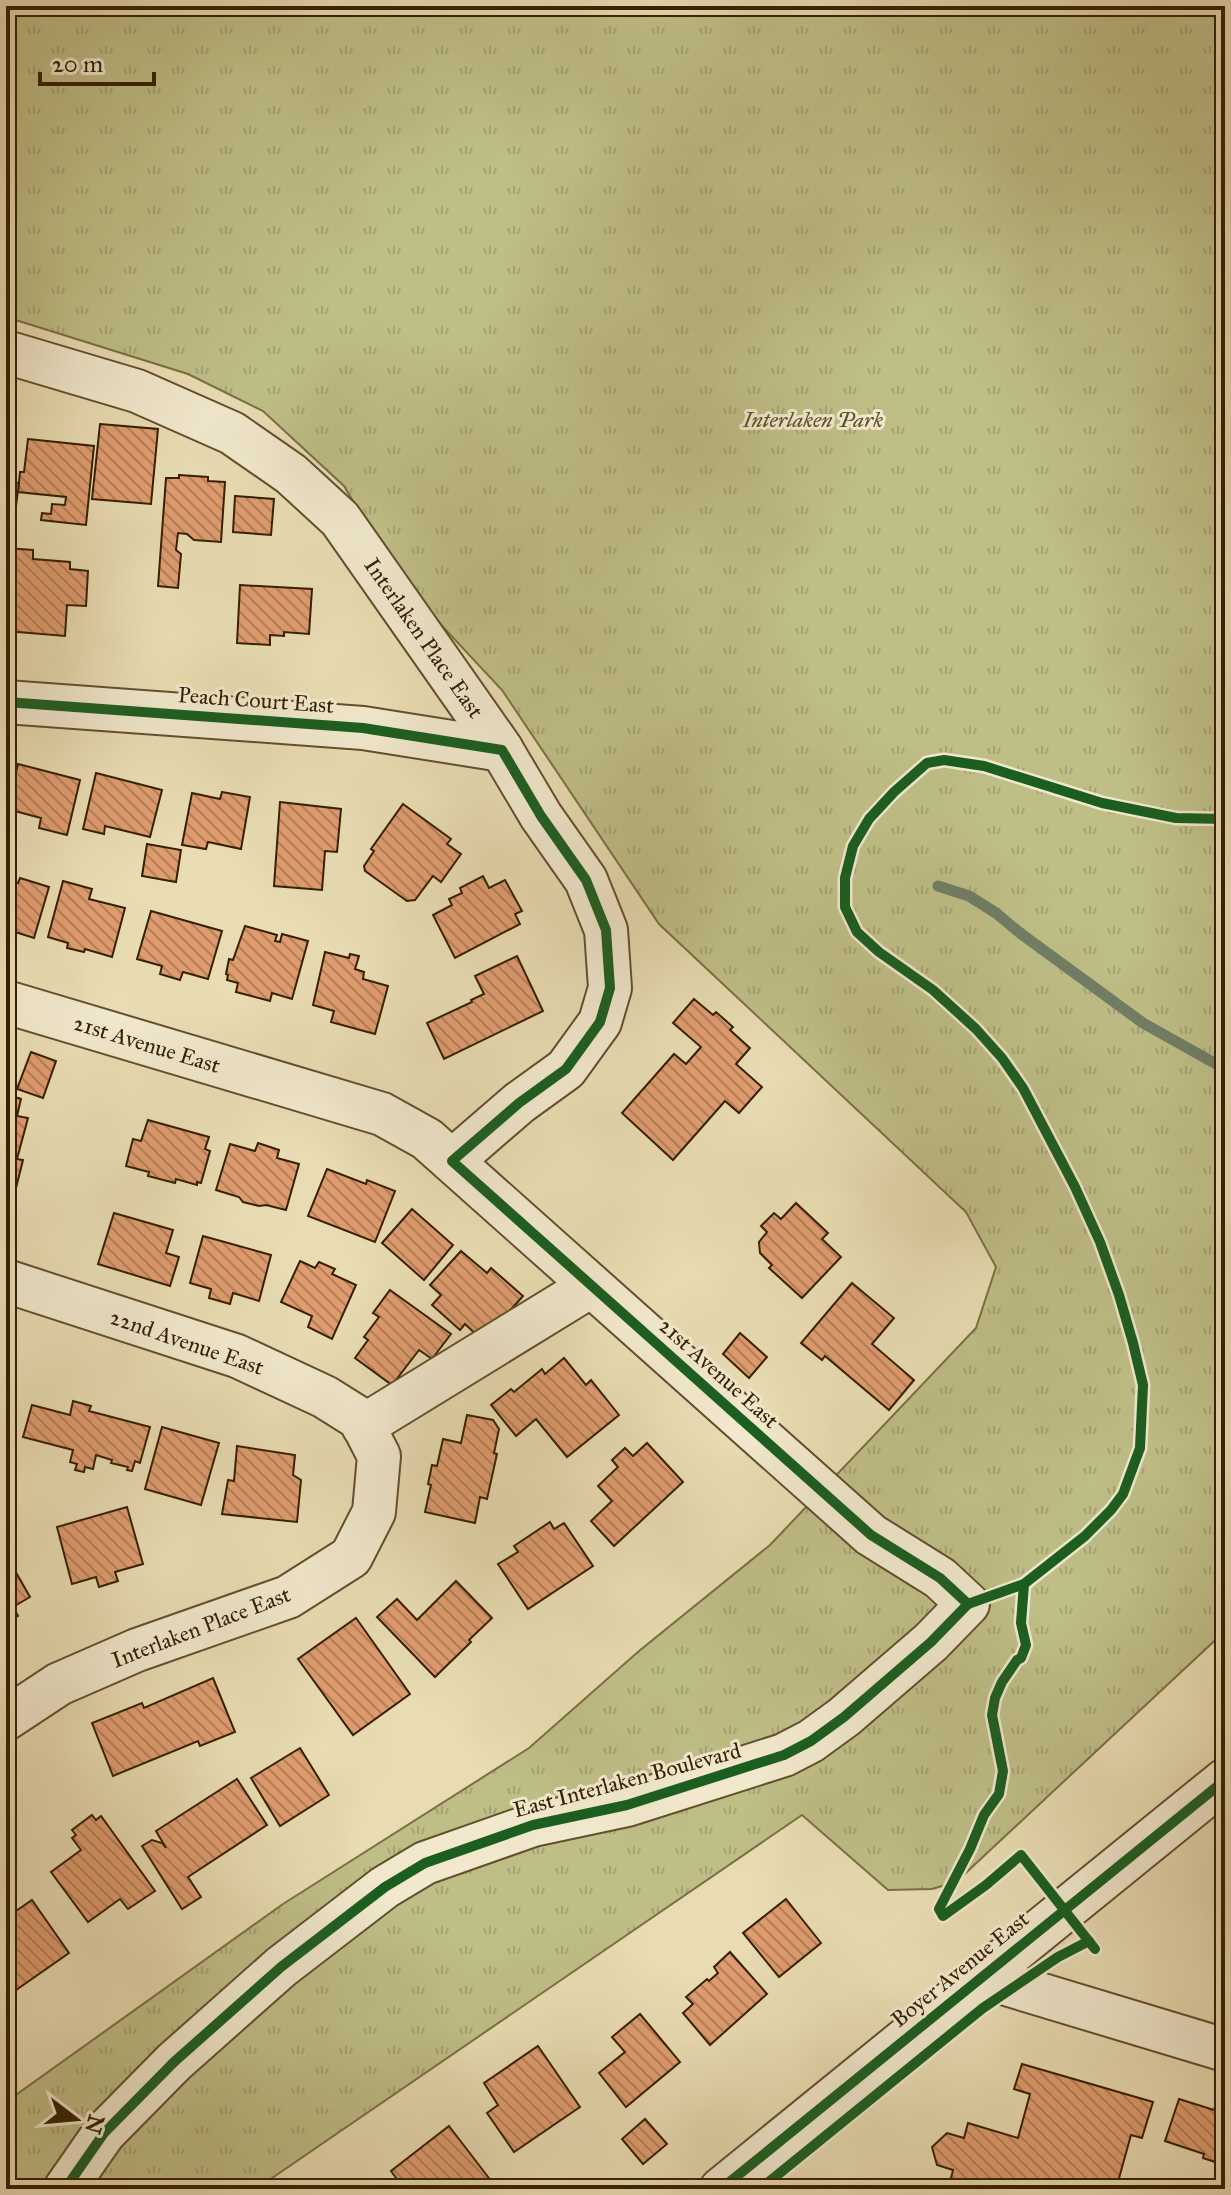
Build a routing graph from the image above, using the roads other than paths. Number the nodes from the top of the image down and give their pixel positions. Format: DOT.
graph roads {
  1 [pos="6,352"];
  2 [pos="6,702"];
  3 [pos="502,750"];
  4 [pos="6,1002"];
  5 [pos="452,1161"];
  6 [pos="6,1281"];
  7 [pos="591,1286"];
  8 [pos="363,1426"];
  9 [pos="374,1512"];
  10 [pos="968,1604"];
  11 [pos="6,1719"];
  12 [pos="1225,1780"];
  13 [pos="983,1977"];
  14 [pos="1225,2050"];
  15 [pos="65,2189"];
  16 [pos="721,2189"];
  1 -- 3 [label="street, Interlaken Place East"];
  2 -- 3 [label="street, Peach Court East"];
  3 -- 5 [label="street, Interlaken Place East"];
  4 -- 5 [label="street, 21st Avenue East"];
  5 -- 7 [label="street, 21st Avenue East"];
  6 -- 8 [label="street, 22nd Avenue East"];
  7 -- 8 [label="street"];
  7 -- 10 [label="street, 21st Avenue East"];
  8 -- 9 [label="street, 22nd Avenue East"];
  9 -- 11 [label="street, Interlaken Place East"];
  10 -- 15 [label="street, East Interlaken Boulevard"];
  12 -- 13 [label="street, Boyer Avenue East"];
  13 -- 14 [label="street"];
  13 -- 16 [label="street, Boyer Avenue East"];
}
